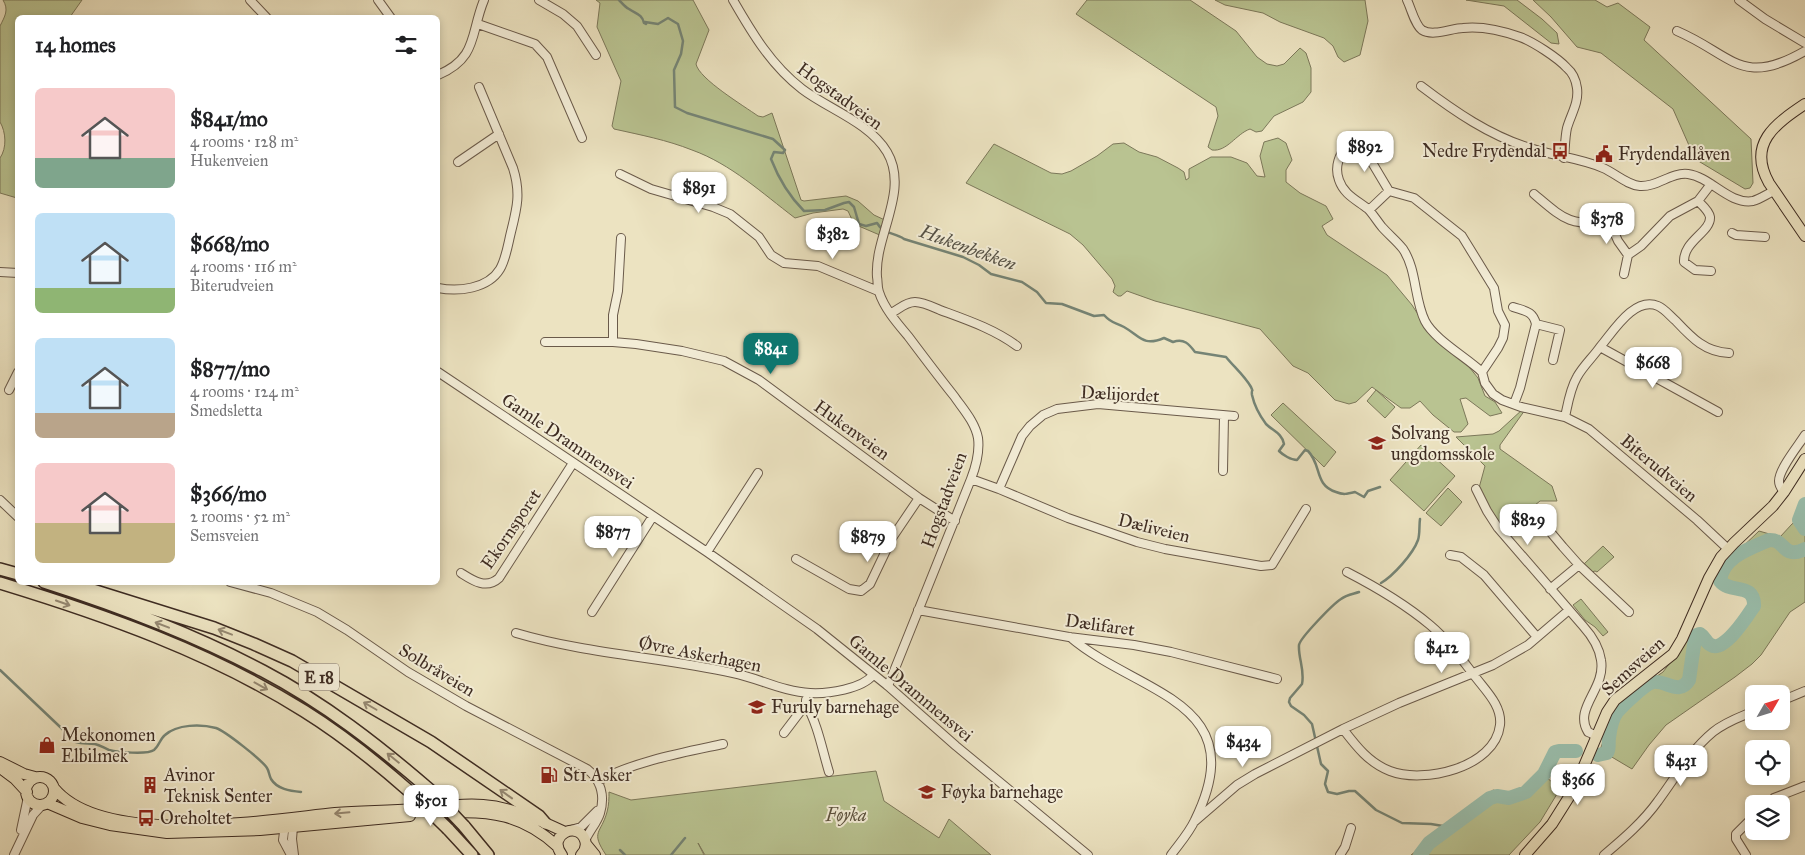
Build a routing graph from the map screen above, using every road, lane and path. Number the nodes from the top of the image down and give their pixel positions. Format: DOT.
graph roads {
  1 [pos="250,0"];
  2 [pos="378,0"];
  3 [pos="484,0"];
  4 [pos="540,0"];
  5 [pos="733,0"];
  6 [pos="1407,0"];
  7 [pos="1738,0"];
  8 [pos="264,15"];
  9 [pos="389,15"];
  10 [pos="478,24"];
  11 [pos="1677,31"];
  12 [pos="1805,43"];
  13 [pos="1805,51"];
  14 [pos="596,55"];
  15 [pos="440,74"];
  16 [pos="1421,86"];
  17 [pos="479,87"];
  18 [pos="1805,104"];
  19 [pos="499,134"];
  20 [pos="582,138"];
  21 [pos="1350,138"];
  22 [pos="1361,144"];
  23 [pos="1564,158"];
  24 [pos="458,162"];
  25 [pos="620,174"];
  26 [pos="1711,184"];
  27 [pos="1389,191"];
  28 [pos="1774,191"];
  29 [pos="1534,194"];
  30 [pos="1698,201"];
  31 [pos="1369,210"];
  32 [pos="1732,233"];
  33 [pos="1765,236"];
  34 [pos="1805,236"];
  35 [pos="621,238"];
  36 [pos="1628,255"];
  37 [pos="1711,271"];
  38 [pos="0,272"];
  39 [pos="15,273"];
  40 [pos="1624,274"];
  41 [pos="440,288"];
  42 [pos="878,291"];
  43 [pos="1513,307"];
  44 [pos="890,314"];
  45 [pos="1536,324"];
  46 [pos="545,342"];
  47 [pos="613,342"];
  48 [pos="1017,346"];
  49 [pos="1600,347"];
  50 [pos="1729,353"];
  51 [pos="1553,360"];
  52 [pos="1482,372"];
  53 [pos="440,373"];
  54 [pos="15,378"];
  55 [pos="9,390"];
  56 [pos="1514,404"];
  57 [pos="1718,412"];
  58 [pos="1224,416"];
  59 [pos="1234,416"];
  60 [pos="1565,417"];
  61 [pos="1805,435"];
  62 [pos="1805,459"];
  63 [pos="573,463"];
  64 [pos="1223,471"];
  65 [pos="758,473"];
  66 [pos="972,479"];
  67 [pos="999,489"];
  68 [pos="1476,489"];
  69 [pos="1784,492"];
  70 [pos="919,498"];
  71 [pos="0,500"];
  72 [pos="1306,509"];
  73 [pos="1542,512"];
  74 [pos="15,514"];
  75 [pos="653,516"];
  76 [pos="955,521"];
  77 [pos="1728,549"];
  78 [pos="707,552"];
  79 [pos="1450,555"];
  80 [pos="796,559"];
  81 [pos="0,562"];
  82 [pos="1579,565"];
  83 [pos="15,566"];
  84 [pos="0,569"];
  85 [pos="1347,572"];
  86 [pos="15,573"];
  87 [pos="461,573"];
  88 [pos="0,583"];
  89 [pos="53,585"];
  90 [pos="77,585"];
  91 [pos="241,585"];
  92 [pos="1550,589"];
  93 [pos="918,610"];
  94 [pos="1569,610"];
  95 [pos="592,612"];
  96 [pos="1629,612"];
  97 [pos="516,633"];
  98 [pos="1069,637"];
  99 [pos="1537,637"];
  100 [pos="874,674"];
  101 [pos="1473,674"];
  102 [pos="1277,679"];
  103 [pos="888,686"];
  104 [pos="1805,691"];
  105 [pos="807,693"];
  106 [pos="1790,697"];
  107 [pos="806,704"];
  108 [pos="1745,715"];
  109 [pos="1343,729"];
  110 [pos="784,733"];
  111 [pos="1597,736"];
  112 [pos="723,744"];
  113 [pos="0,762"];
  114 [pos="0,768"];
  115 [pos="829,772"];
  116 [pos="36,778"];
  117 [pos="598,781"];
  118 [pos="1805,786"];
  119 [pos="54,788"];
  120 [pos="27,794"];
  121 [pos="1782,795"];
  122 [pos="45,804"];
  123 [pos="600,808"];
  124 [pos="1194,822"];
  125 [pos="545,823"];
  126 [pos="288,825"];
  127 [pos="1745,825"];
  128 [pos="1351,828"];
  129 [pos="568,831"];
  130 [pos="586,843"];
  131 [pos="560,851"];
  132 [pos="15,853"];
  133 [pos="292,855"];
  134 [pos="472,855"];
  135 [pos="488,855"];
  136 [pos="581,855"];
  137 [pos="595,855"];
  138 [pos="1088,855"];
  139 [pos="1171,855"];
  140 [pos="1340,855"];
  141 [pos="1525,855"];
  142 [pos="1604,855"];
  143 [pos="1746,855"];
  1 -- 8 [label="street"];
  2 -- 9 [label="street"];
  3 -- 10 [label="street"];
  4 -- 14 [label="street"];
  5 -- 42 [label="street, Hogstadveien"];
  6 -- 23 [label="street"];
  7 -- 12 [label="street"];
  10 -- 15 [label="street"];
  10 -- 20 [label="street"];
  11 -- 13 [label="street"];
  16 -- 23 [label="street"];
  17 -- 19 [label="street"];
  18 -- 28 [label="main road"];
  19 -- 24 [label="street"];
  19 -- 41 [label="street"];
  21 -- 31 [label="street, Biterudveien"];
  22 -- 27 [label="street"];
  23 -- 26 [label="street"];
  25 -- 42 [label="street"];
  26 -- 28 [label="street"];
  26 -- 30 [label="street"];
  27 -- 31 [label="street"];
  27 -- 52 [label="street"];
  28 -- 34 [label="main road"];
  29 -- 36 [label="street"];
  30 -- 36 [label="street"];
  30 -- 37 [label="street"];
  31 -- 52 [label="street, Biterudveien"];
  32 -- 33 [label="street"];
  35 -- 47 [label="street"];
  36 -- 40 [label="street"];
  38 -- 39 [label="street"];
  42 -- 44 [label="street, Hogstadveien"];
  43 -- 45 [label="street"];
  44 -- 48 [label="street"];
  44 -- 66 [label="street, Hogstadveien"];
  45 -- 51 [label="street"];
  45 -- 56 [label="street"];
  46 -- 47 [label="street, Hukenveien"];
  47 -- 70 [label="street, Hukenveien"];
  49 -- 50 [label="street"];
  49 -- 57 [label="street"];
  49 -- 60 [label="street"];
  52 -- 56 [label="street, Biterudveien"];
  53 -- 63 [label="street, Gamle Drammensvei"];
  54 -- 55 [label="street"];
  56 -- 60 [label="street, Biterudveien"];
  58 -- 59 [label="street, Dælijordet"];
  58 -- 64 [label="street"];
  58 -- 67 [label="street, Dælijordet"];
  60 -- 77 [label="street, Biterudveien"];
  61 -- 69 [label="street"];
  62 -- 69 [label="main road, Semsveien"];
  63 -- 75 [label="street, Gamle Drammensvei"];
  63 -- 87 [label="street, Ekornsporet"];
  65 -- 78 [label="street"];
  66 -- 67 [label="street, Dæliveien"];
  66 -- 76 [label="street, Hogstadveien"];
  67 -- 72 [label="street, Dæliveien"];
  68 -- 92 [label="street"];
  69 -- 77 [label="main road, Semsveien"];
  70 -- 76 [label="street, Hukenveien"];
  70 -- 80 [label="street"];
  71 -- 74 [label="street"];
  73 -- 82 [label="street"];
  75 -- 78 [label="street, Gamle Drammensvei"];
  75 -- 95 [label="street"];
  76 -- 93 [label="street, Hogstadveien"];
  77 -- 111 [label="main road, Semsveien"];
  78 -- 100 [label="street, Gamle Drammensvei"];
  79 -- 99 [label="street"];
  81 -- 83 [label="highway"];
  82 -- 92 [label="street"];
  82 -- 96 [label="street"];
  84 -- 86 [label="highway"];
  85 -- 101 [label="street"];
  88 -- 134 [label="highway, E 18, one-way, bridge"];
  135 -- 89 [label="highway, E 18, one-way, bridge"];
  125 -- 90 [label="highway, E 18, one-way"];
  91 -- 117 [label="street, Solbråveien"];
  92 -- 94 [label="street"];
  93 -- 98 [label="street, Dælifaret"];
  93 -- 103 [label="street, Hogstadveien"];
  94 -- 99 [label="street"];
  94 -- 111 [label="street"];
  97 -- 105 [label="street, Øvre Askerhagen"];
  98 -- 102 [label="street, Dælifaret"];
  98 -- 124 [label="street"];
  99 -- 101 [label="street"];
  100 -- 103 [label="street, Gamle Drammensvei"];
  100 -- 105 [label="street, Øvre Askerhagen"];
  101 -- 109 [label="street"];
  101 -- 109 [label="street"];
  103 -- 138 [label="street, Gamle Drammensvei"];
  104 -- 106 [label="street"];
  105 -- 107 [label="street"];
  107 -- 110 [label="street"];
  107 -- 115 [label="street"];
  108 -- 142 [label="street"];
  109 -- 124 [label="street"];
  111 -- 141 [label="main road, Semsveien"];
  112 -- 117 [label="street"];
  113 -- 116 [label="main road"];
  114 -- 120 [label="main road"];
  116 -- 119 [label="main road"];
  116 -- 120 [label="main road"];
  117 -- 123 [label="street"];
  118 -- 121 [label="street"];
  119 -- 122 [label="main road"];
  119 -- 126 [label="main road"];
  120 -- 122 [label="main road"];
  120 -- 132 [label="street"];
  122 -- 126 [label="main road"];
  122 -- 132 [label="street"];
  123 -- 129 [label="street"];
  123 -- 130 [label="street"];
  124 -- 139 [label="street"];
  125 -- 126 [label="main road, one-way"];
  125 -- 129 [label="main road"];
  126 -- 131 [label="main road"];
  126 -- 133 [label="street"];
  127 -- 143 [label="street"];
  128 -- 140 [label="street"];
  129 -- 130 [label="main road"];
  129 -- 131 [label="main road"];
  130 -- 136 [label="main road"];
  130 -- 137 [label="main road"];
}
